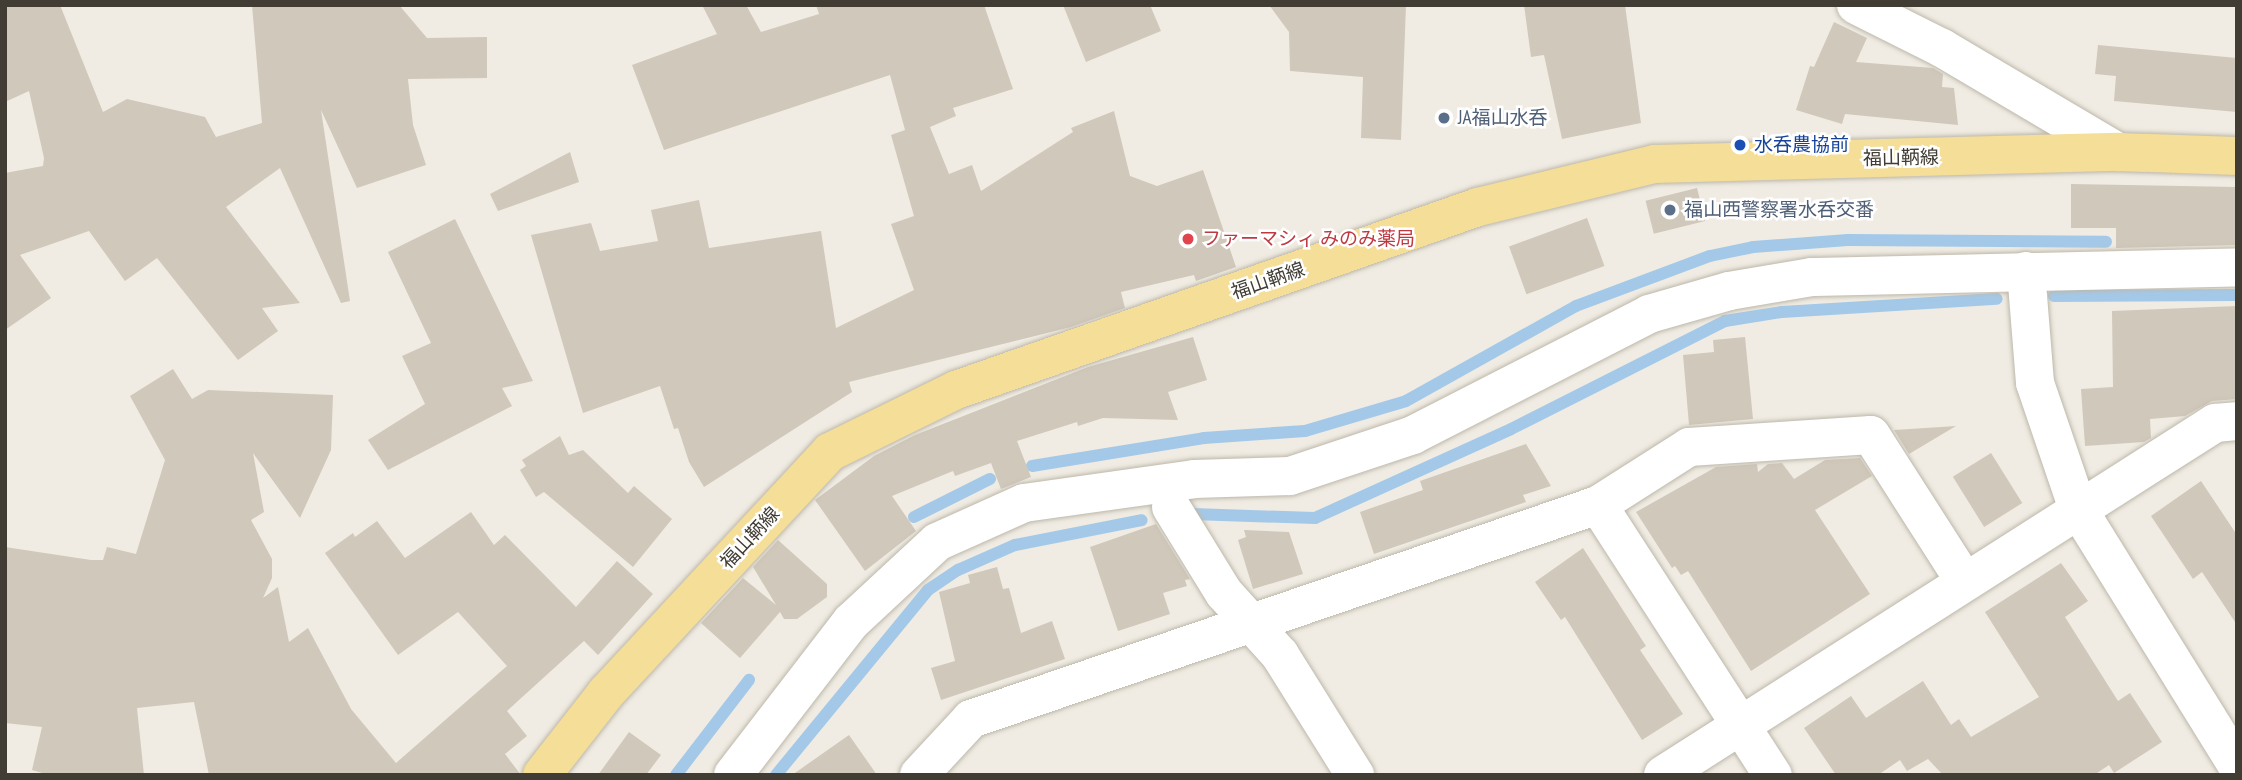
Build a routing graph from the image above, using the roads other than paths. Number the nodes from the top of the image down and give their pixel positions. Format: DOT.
graph roads {
  1 [pos="1856,5"];
  2 [pos="2118,152"];
  3 [pos="2237,156"];
  4 [pos="2237,267"];
  5 [pos="2026,271"];
  6 [pos="2237,421"];
  7 [pos="1598,505"];
  8 [pos="1171,507"];
  9 [pos="2078,509"];
  10 [pos="1965,582"];
  11 [pos="1252,624"];
  12 [pos="1741,724"];
  13 [pos="2237,765"];
  14 [pos="926,772"];
  15 [pos="542,775"];
  16 [pos="733,775"];
  17 [pos="1355,775"];
  18 [pos="1663,775"];
  19 [pos="1773,775"];
  1 -- 2 [label="street"];
  2 -- 3 [label="main road, 福山鞆線"];
  2 -- 15 [label="main road, 福山鞆線"];
  4 -- 5 [label="street"];
  5 -- 9 [label="street"];
  5 -- 16 [label="street"];
  6 -- 9 [label="street"];
  7 -- 10 [label="street"];
  7 -- 11 [label="street"];
  7 -- 12 [label="street"];
  8 -- 11 [label="street"];
  9 -- 10 [label="street"];
  9 -- 13 [label="street"];
  10 -- 12 [label="street"];
  11 -- 14 [label="street"];
  11 -- 17 [label="street"];
  12 -- 18 [label="street"];
  12 -- 19 [label="street"];
}
